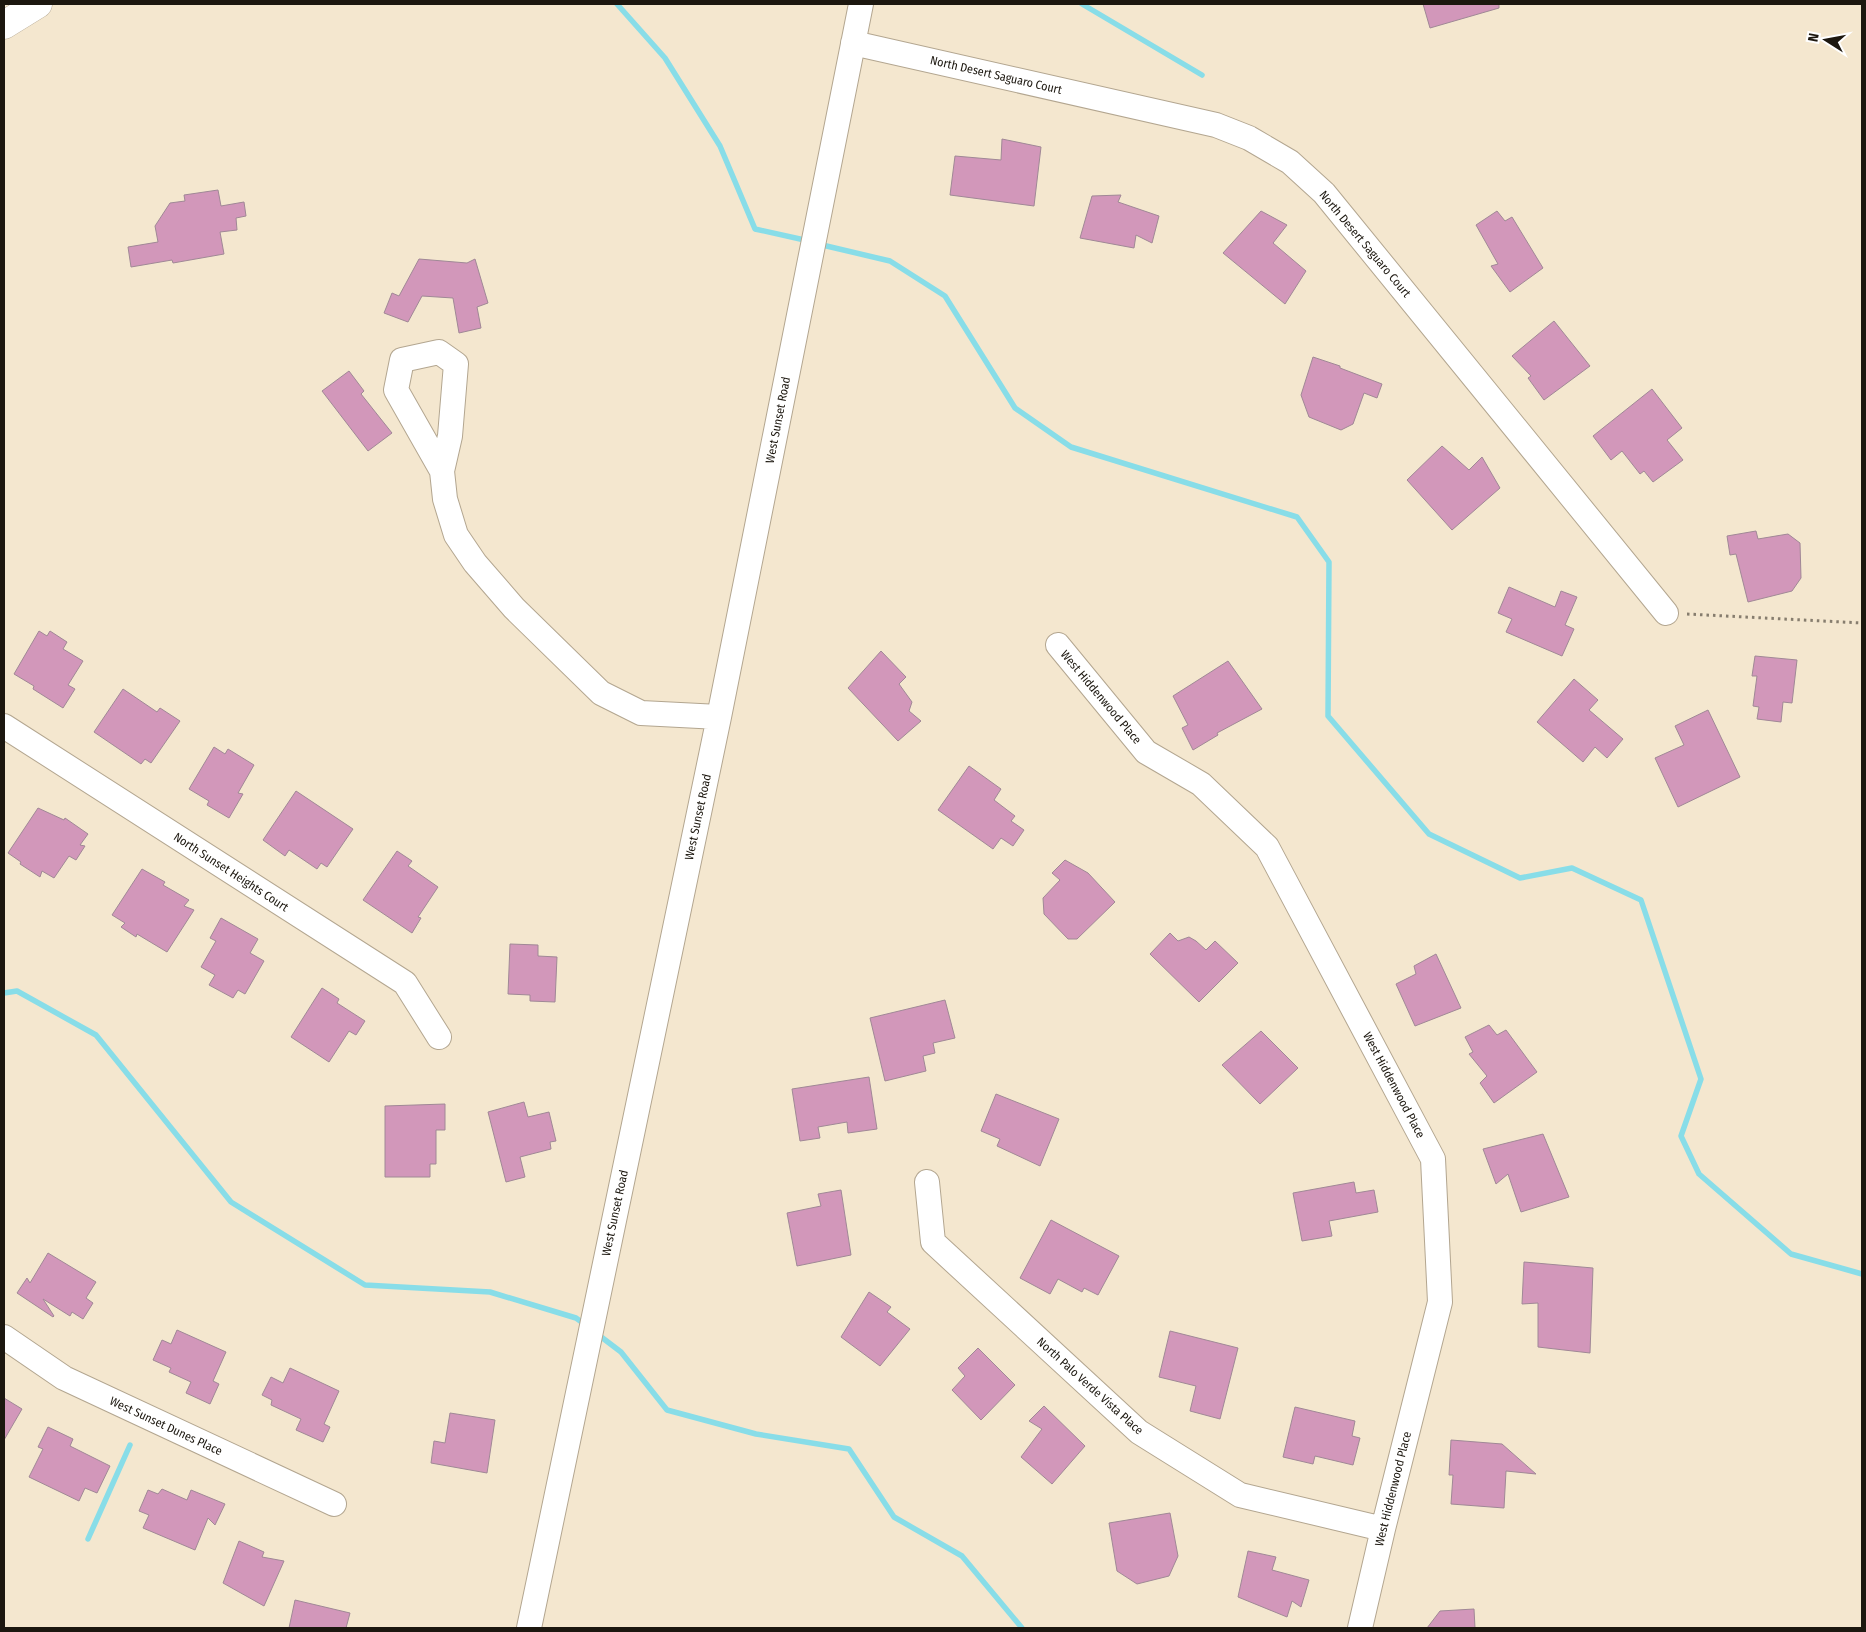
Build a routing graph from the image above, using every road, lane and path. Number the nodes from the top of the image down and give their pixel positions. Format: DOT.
graph roads {
  1 [pos="38,4"];
  2 [pos="861,4"];
  3 [pos="4,25"];
  4 [pos="853,43"];
  5 [pos="442,471"];
  6 [pos="1666,613"];
  7 [pos="1862,623"];
  8 [pos="1058,645"];
  9 [pos="719,717"];
  10 [pos="4,726"];
  11 [pos="439,1037"];
  12 [pos="928,1182"];
  13 [pos="4,1337"];
  14 [pos="334,1504"];
  15 [pos="1383,1529"];
  16 [pos="529,1628"];
  17 [pos="1360,1628"];
  1 -- 3 [label="main road"];
  2 -- 4 [label="street, West Sunset Road"];
  4 -- 6 [label="street, North Desert Saguaro Court"];
  4 -- 9 [label="street, West Sunset Road"];
  5 -- 9 [label="street"];
  6 -- 7 [label="path"];
  8 -- 15 [label="street, West Hiddenwood Place"];
  9 -- 16 [label="street, West Sunset Road"];
  10 -- 11 [label="street, North Sunset Heights Court"];
  12 -- 15 [label="street, North Palo Verde Vista Place"];
  13 -- 14 [label="street, West Sunset Dunes Place"];
  15 -- 17 [label="street, West Hiddenwood Place"];
}
